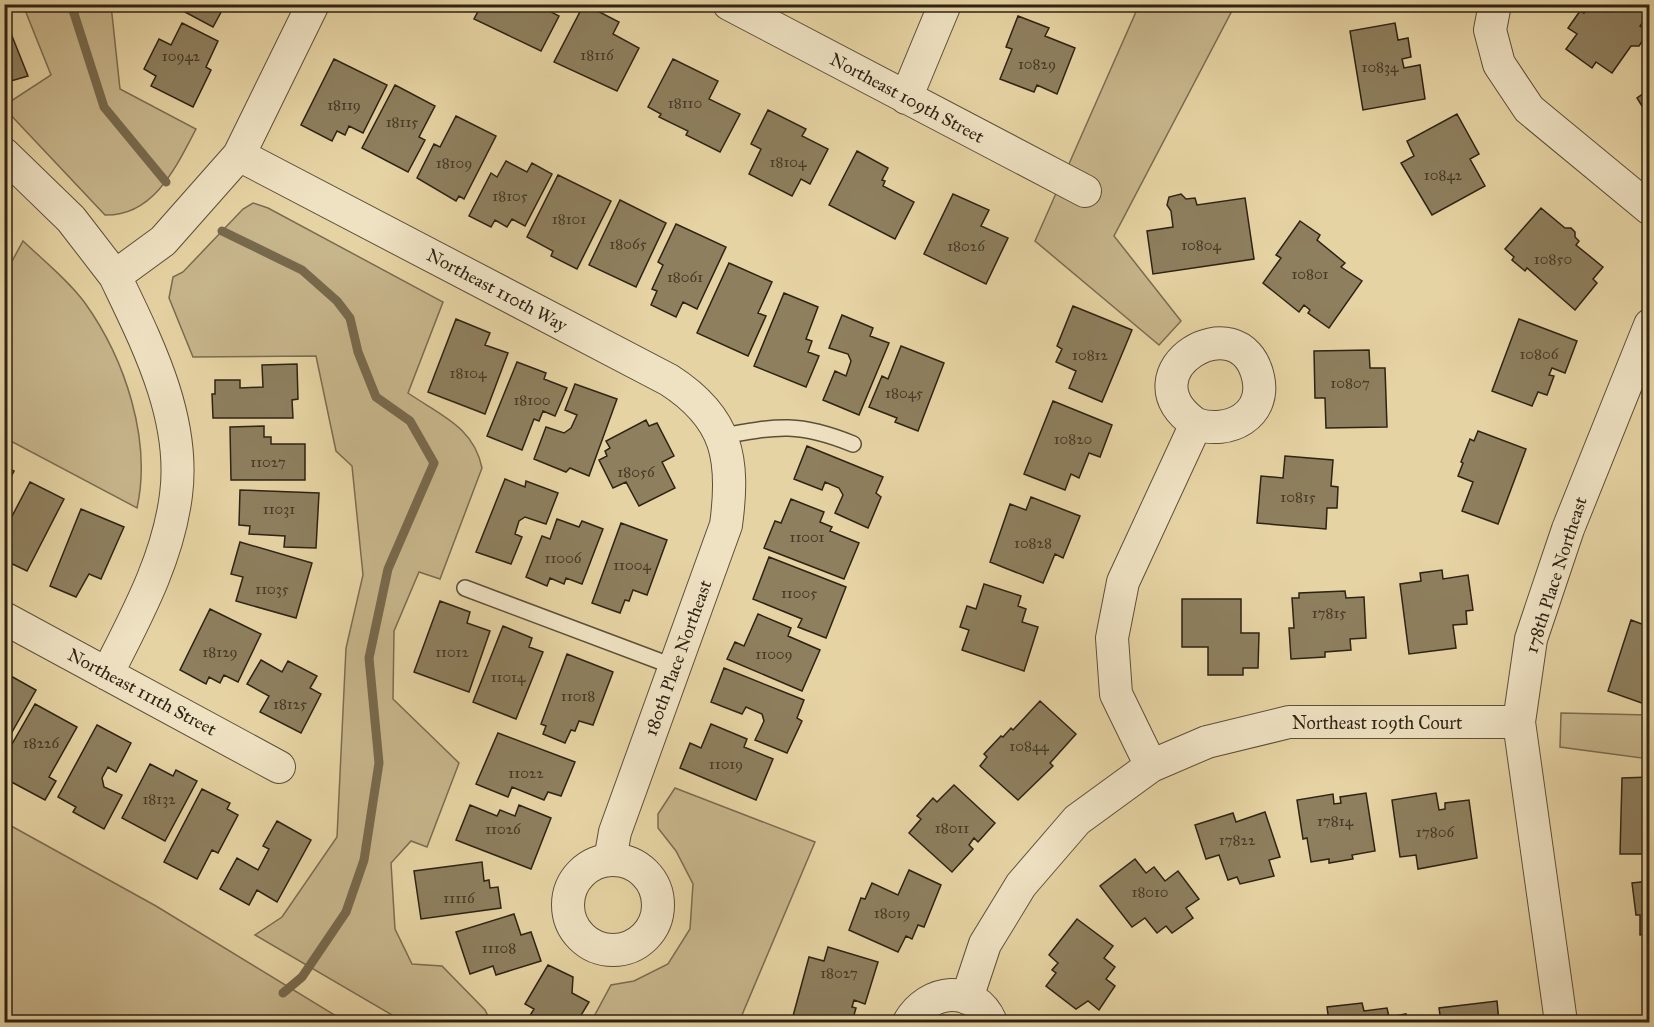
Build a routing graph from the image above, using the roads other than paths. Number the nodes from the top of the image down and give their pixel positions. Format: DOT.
graph roads {
  1 [pos="729,4"];
  2 [pos="945,4"];
  3 [pos="1495,4"];
  4 [pos="307,16"];
  5 [pos="906,98"];
  6 [pos="4,154"];
  7 [pos="239,155"];
  8 [pos="1085,191"];
  9 [pos="1650,209"];
  10 [pos="115,276"];
  11 [pos="1650,325"];
  12 [pos="1196,424"];
  13 [pos="853,444"];
  14 [pos="725,445"];
  15 [pos="465,588"];
  16 [pos="4,618"];
  17 [pos="675,667"];
  18 [pos="107,674"];
  19 [pos="1519,722"];
  20 [pos="1151,766"];
  21 [pos="279,767"];
  22 [pos="610,860"];
  23 [pos="967,998"];
  24 [pos="909,1023"];
  25 [pos="991,1023"];
  26 [pos="1561,1023"];
  1 -- 5 [label="street, Northeast 109th Street"];
  2 -- 5 [label="street"];
  3 -- 9 [label="street"];
  4 -- 7 [label="street"];
  5 -- 8 [label="street, Northeast 109th Street"];
  6 -- 10 [label="street"];
  7 -- 10 [label="street"];
  7 -- 14 [label="street, Northeast 110th Way"];
  10 -- 18 [label="street"];
  11 -- 19 [label="street, 178th Place Northeast"];
  12 -- 20 [label="street"];
  13 -- 14 [label="lane"];
  14 -- 17 [label="street, 180th Place Northeast"];
  15 -- 17 [label="lane"];
  16 -- 18 [label="street, Northeast 111th Street"];
  17 -- 22 [label="street, 180th Place Northeast"];
  18 -- 21 [label="street, Northeast 111th Street"];
  19 -- 20 [label="street, Northeast 109th Court"];
  19 -- 26 [label="street, 178th Place Northeast"];
  20 -- 23 [label="street, Northeast 109th Court"];
  23 -- 24 [label="street"];
  23 -- 25 [label="street"];
}
